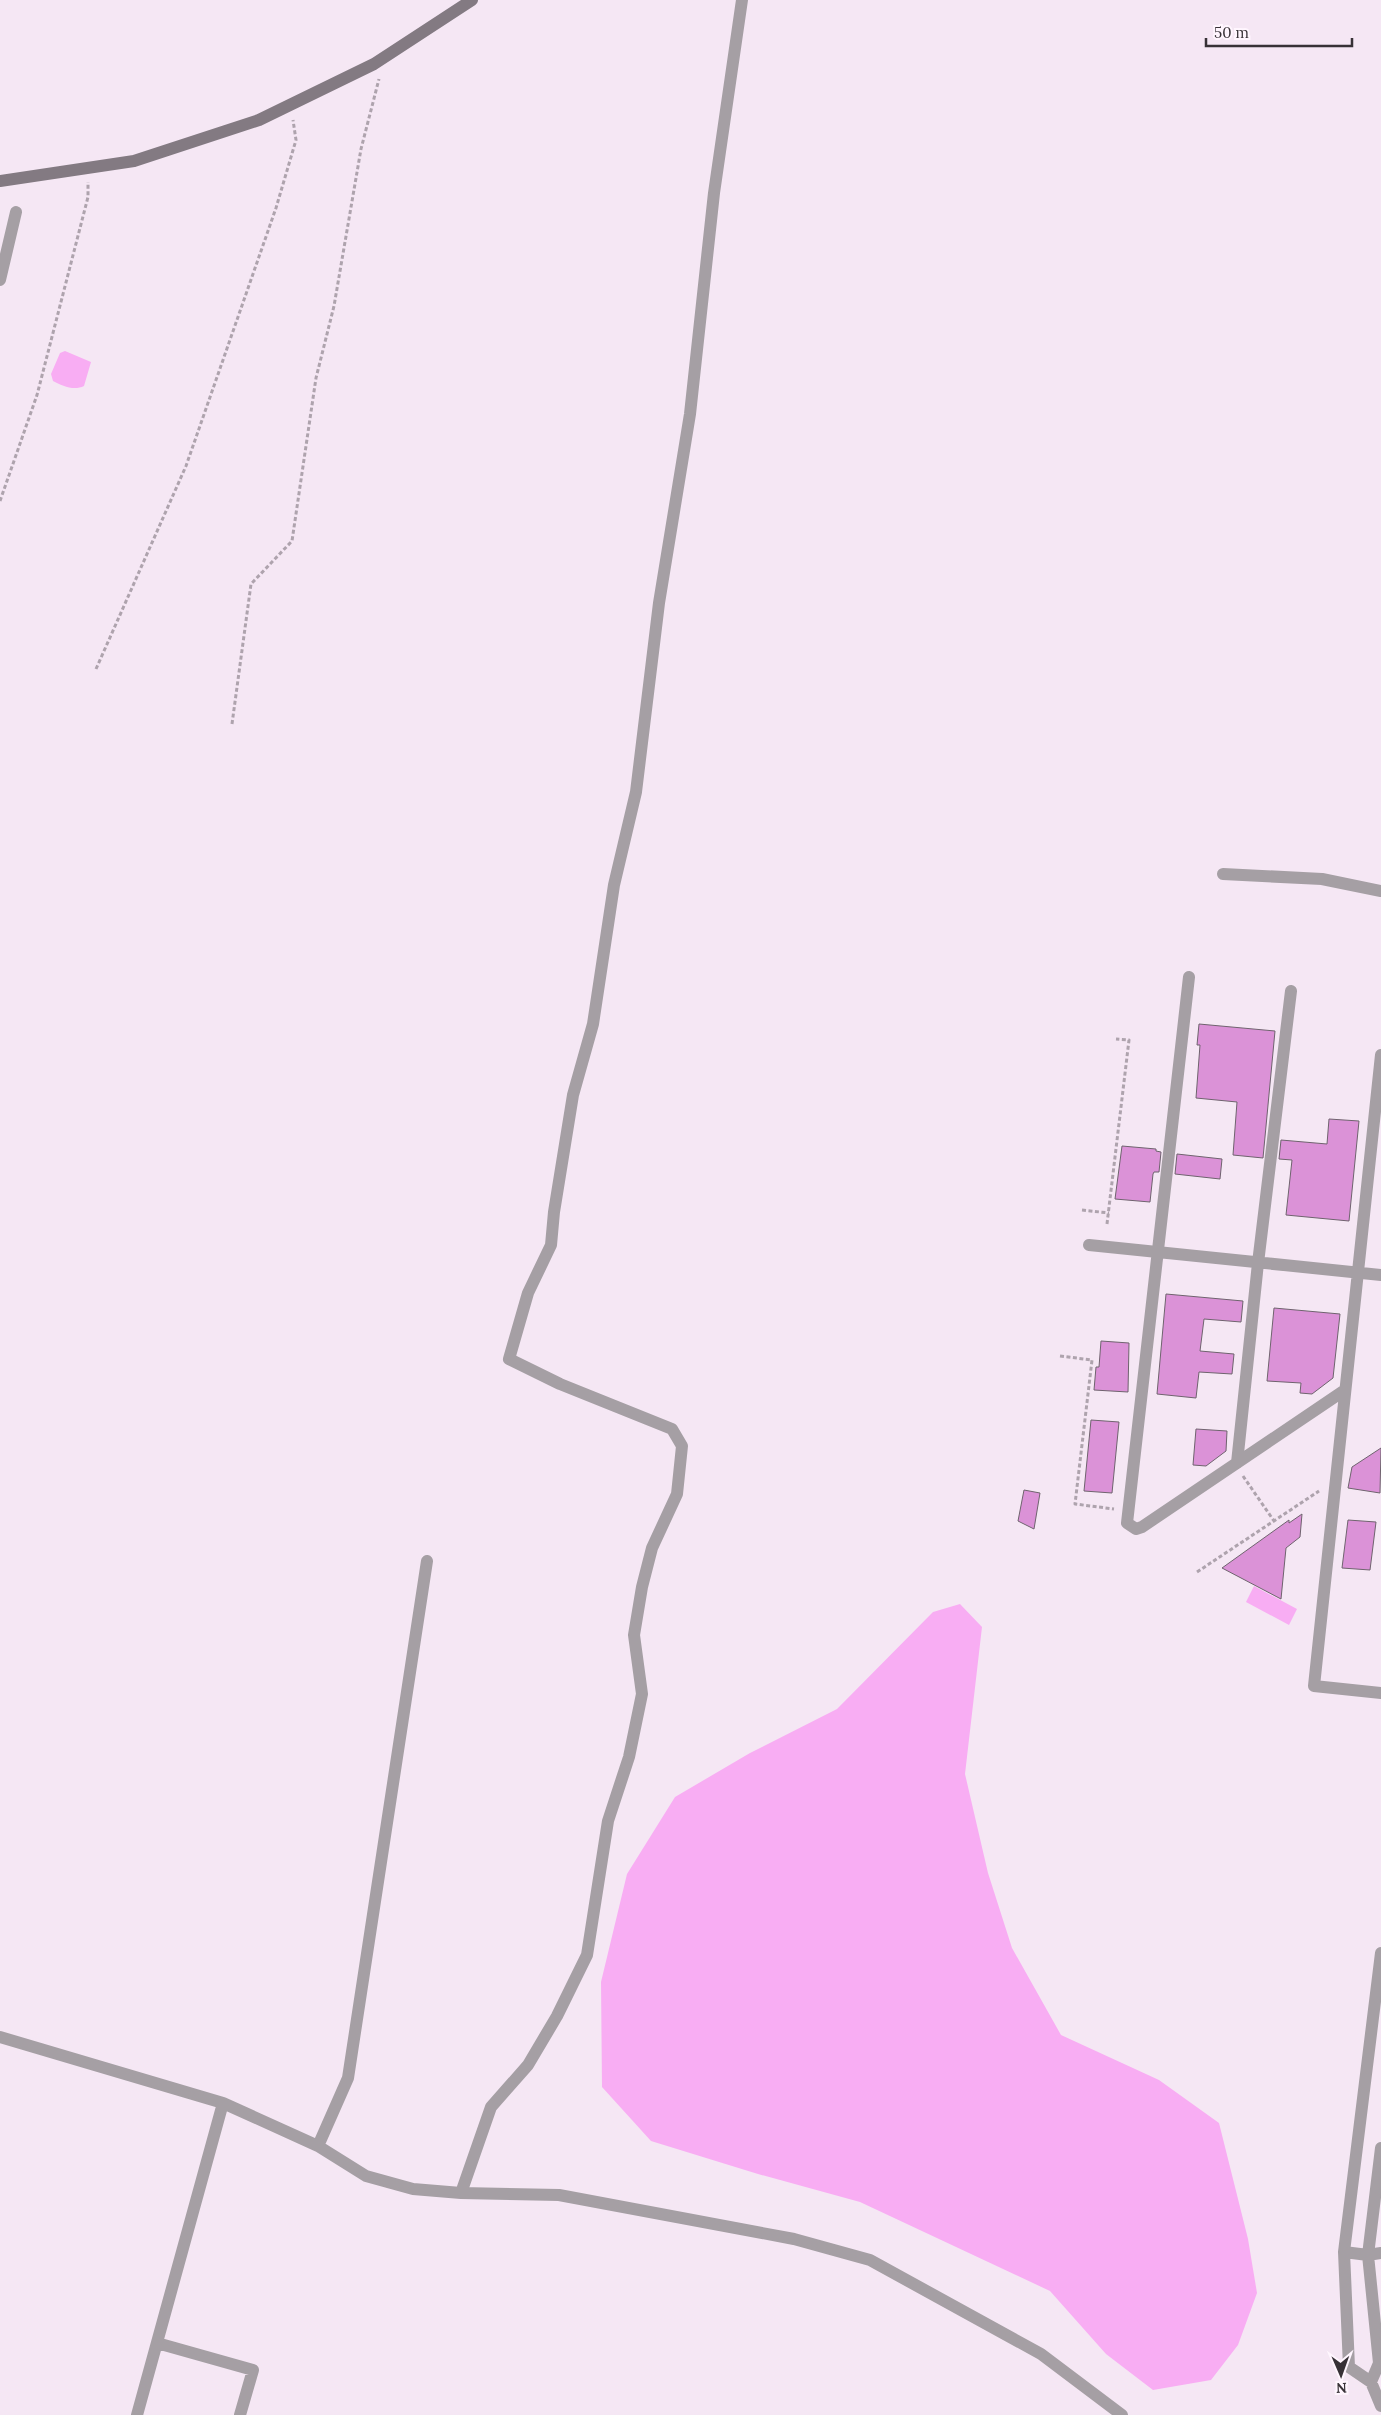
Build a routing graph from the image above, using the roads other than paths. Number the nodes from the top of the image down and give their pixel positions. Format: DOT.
graph roads {
  1 [pos="472,0"];
  2 [pos="742,0"];
  3 [pos="0,181"];
  4 [pos="16,212"];
  5 [pos="0,280"];
  6 [pos="1223,874"];
  7 [pos="1381,891"];
  8 [pos="1189,977"];
  9 [pos="1291,991"];
  10 [pos="1381,1055"];
  11 [pos="1089,1245"];
  12 [pos="1157,1252"];
  13 [pos="1258,1263"];
  14 [pos="1358,1273"];
  15 [pos="1381,1275"];
  16 [pos="1345,1390"];
  17 [pos="1236,1464"];
  18 [pos="427,1561"];
  19 [pos="1381,1693"];
  20 [pos="1381,1953"];
  21 [pos="0,2037"];
  22 [pos="223,2104"];
  23 [pos="318,2146"];
  24 [pos="1381,2148"];
  25 [pos="461,2193"];
  26 [pos="1344,2252"];
  27 [pos="1375,2254"];
  28 [pos="157,2343"];
  29 [pos="1371,2382"];
  30 [pos="1381,2406"];
  31 [pos="137,2415"];
  32 [pos="240,2415"];
  33 [pos="1122,2415"];
  1 -- 3 [label="street"];
  2 -- 25 [label="street"];
  4 -- 5 [label="street"];
  6 -- 7 [label="street"];
  8 -- 12 [label="street"];
  9 -- 13 [label="street"];
  10 -- 14 [label="street"];
  11 -- 12 [label="street"];
  12 -- 13 [label="street"];
  12 -- 17 [label="street"];
  13 -- 14 [label="street"];
  13 -- 17 [label="street"];
  14 -- 15 [label="street"];
  14 -- 16 [label="street"];
  16 -- 17 [label="street"];
  16 -- 19 [label="street"];
  18 -- 23 [label="street"];
  20 -- 26 [label="street"];
  21 -- 22 [label="street"];
  22 -- 23 [label="street"];
  22 -- 28 [label="street"];
  23 -- 25 [label="street"];
  24 -- 27 [label="street"];
  25 -- 33 [label="street"];
  26 -- 27 [label="street"];
  26 -- 29 [label="street"];
  27 -- 29 [label="street"];
  28 -- 31 [label="street"];
  28 -- 32 [label="street"];
  29 -- 30 [label="street"];
}
